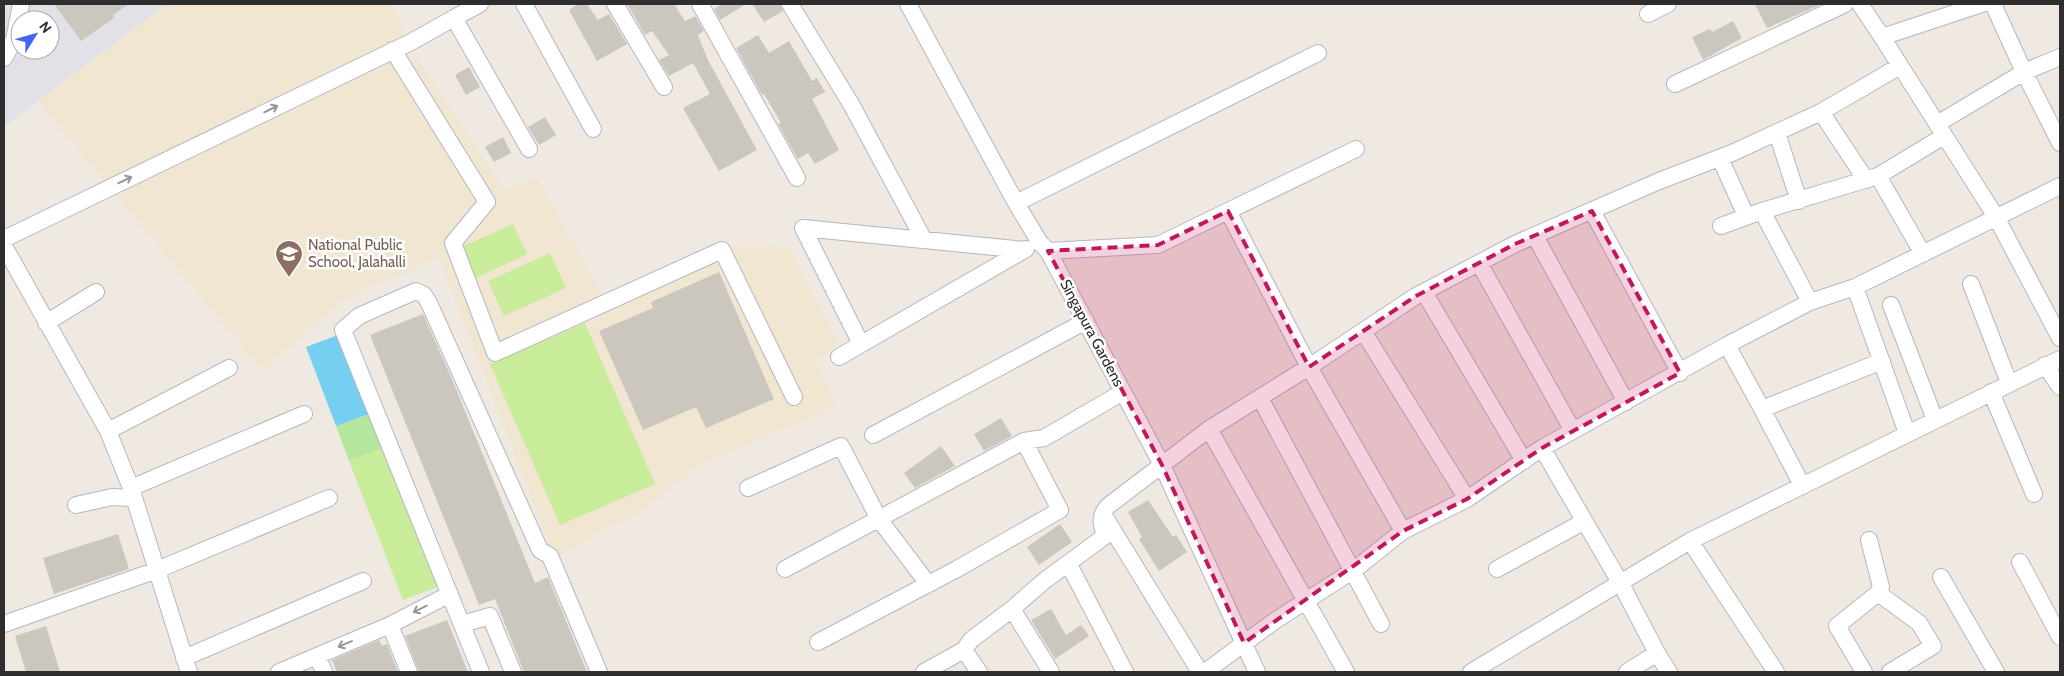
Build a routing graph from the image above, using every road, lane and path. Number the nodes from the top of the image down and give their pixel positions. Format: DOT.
graph roads {
  1 [pos="20,4"];
  2 [pos="480,4"];
  3 [pos="524,4"];
  4 [pos="615,4"];
  5 [pos="700,4"];
  6 [pos="790,4"];
  7 [pos="908,4"];
  8 [pos="1668,4"];
  9 [pos="1845,4"];
  10 [pos="1860,4"];
  11 [pos="1982,4"];
  12 [pos="1993,4"];
  13 [pos="1959,8"];
  14 [pos="1648,14"];
  15 [pos="454,18"];
  16 [pos="1882,37"];
  17 [pos="393,50"];
  18 [pos="1318,53"];
  19 [pos="2060,57"];
  20 [pos="4,58"];
  21 [pos="1900,66"];
  22 [pos="2024,72"];
  23 [pos="1675,84"];
  24 [pos="664,87"];
  25 [pos="1821,112"];
  26 [pos="593,129"];
  27 [pos="1940,130"];
  28 [pos="1777,133"];
  29 [pos="2060,143"];
  30 [pos="529,149"];
  31 [pos="1356,150"];
  32 [pos="1720,158"];
  33 [pos="797,178"];
  34 [pos="1872,178"];
  35 [pos="2060,186"];
  36 [pos="1799,201"];
  37 [pos="1016,203"];
  38 [pos="1762,211"];
  39 [pos="1228,212"];
  40 [pos="1592,212"];
  41 [pos="1746,216"];
  42 [pos="1996,217"];
  43 [pos="1721,226"];
  44 [pos="1534,236"];
  45 [pos="4,240"];
  46 [pos="924,240"];
  47 [pos="4,246"];
  48 [pos="1044,247"];
  49 [pos="1024,250"];
  50 [pos="1923,254"];
  51 [pos="1479,263"];
  52 [pos="1971,284"];
  53 [pos="1855,287"];
  54 [pos="96,292"];
  55 [pos="1424,292"];
  56 [pos="1810,302"];
  57 [pos="1890,305"];
  58 [pos="1086,321"];
  59 [pos="46,323"];
  60 [pos="1363,331"];
  61 [pos="2060,338"];
  62 [pos="861,344"];
  63 [pos="1727,345"];
  64 [pos="839,356"];
  65 [pos="1882,362"];
  66 [pos="2053,362"];
  67 [pos="1309,367"];
  68 [pos="229,368"];
  69 [pos="1680,373"];
  70 [pos="2009,383"];
  71 [pos="2060,387"];
  72 [pos="1123,392"];
  73 [pos="1991,392"];
  74 [pos="794,397"];
  75 [pos="1260,398"];
  76 [pos="1626,402"];
  77 [pos="1762,409"];
  78 [pos="304,414"];
  79 [pos="1935,420"];
  80 [pos="1209,429"];
  81 [pos="108,431"];
  82 [pos="1573,431"];
  83 [pos="1907,433"];
  84 [pos="873,435"];
  85 [pos="1024,441"];
  86 [pos="1542,448"];
  87 [pos="1524,461"];
  88 [pos="1162,465"];
  89 [pos="1802,485"];
  90 [pos="748,488"];
  91 [pos="132,493"];
  92 [pos="2034,494"];
  93 [pos="329,498"];
  94 [pos="1467,499"];
  95 [pos="76,505"];
  96 [pos="1102,512"];
  97 [pos="880,519"];
  98 [pos="1583,522"];
  99 [pos="1403,532"];
  100 [pos="1869,540"];
  101 [pos="1690,541"];
  102 [pos="2020,562"];
  103 [pos="1068,563"];
  104 [pos="1497,569"];
  105 [pos="157,570"];
  106 [pos="785,570"];
  107 [pos="1354,570"];
  108 [pos="1941,577"];
  109 [pos="363,580"];
  110 [pos="928,584"];
  111 [pos="1621,584"];
  112 [pos="1878,593"];
  113 [pos="450,594"];
  114 [pos="1305,602"];
  115 [pos="1012,609"];
  116 [pos="4,624"];
  117 [pos="462,624"];
  118 [pos="1381,624"];
  119 [pos="390,625"];
  120 [pos="2060,637"];
  121 [pos="818,642"];
  122 [pos="1244,643"];
  123 [pos="964,650"];
  124 [pos="1657,653"];
  125 [pos="317,656"];
  126 [pos="186,665"];
  127 [pos="279,672"];
  128 [pos="324,672"];
  129 [pos="409,672"];
  130 [pos="481,672"];
  131 [pos="513,672"];
  132 [pos="599,672"];
  133 [pos="924,672"];
  134 [pos="979,672"];
  135 [pos="1051,672"];
  136 [pos="1126,672"];
  137 [pos="1200,672"];
  138 [pos="1205,672"];
  139 [pos="1257,672"];
  140 [pos="1346,672"];
  141 [pos="1471,672"];
  142 [pos="1627,672"];
  143 [pos="1669,672"];
  144 [pos="1776,672"];
  145 [pos="1864,672"];
  146 [pos="1890,672"];
  147 [pos="1996,672"];
  1 -- 20 [label="street"];
  2 -- 15 [label="street"];
  3 -- 26 [label="street"];
  4 -- 24 [label="street"];
  5 -- 33 [label="street"];
  6 -- 46 [label="street"];
  7 -- 37 [label="street, Singapura Gardens"];
  8 -- 14 [label="street"];
  9 -- 23 [label="street"];
  10 -- 16 [label="street"];
  11 -- 13 [label="street"];
  12 -- 22 [label="street"];
  13 -- 16 [label="street"];
  15 -- 17 [label="street"];
  15 -- 30 [label="street"];
  16 -- 21 [label="street"];
  45 -- 17 [label="street, one-way"];
  17 -- 74 [label="street"];
  18 -- 37 [label="street"];
  19 -- 22 [label="street"];
  21 -- 25 [label="street"];
  21 -- 27 [label="street"];
  22 -- 27 [label="street"];
  22 -- 29 [label="street"];
  25 -- 28 [label="street"];
  25 -- 34 [label="street"];
  27 -- 34 [label="street"];
  27 -- 42 [label="street"];
  28 -- 32 [label="street"];
  28 -- 36 [label="street"];
  31 -- 39 [label="street"];
  32 -- 40 [label="street"];
  32 -- 41 [label="street"];
  34 -- 36 [label="street"];
  34 -- 50 [label="street"];
  35 -- 42 [label="street"];
  36 -- 38 [label="street"];
  37 -- 48 [label="street, Singapura Gardens"];
  38 -- 41 [label="street"];
  38 -- 56 [label="street"];
  39 -- 48 [label="street"];
  39 -- 67 [label="street"];
  40 -- 44 [label="street"];
  40 -- 69 [label="street"];
  41 -- 43 [label="street"];
  42 -- 50 [label="street"];
  42 -- 61 [label="street"];
  44 -- 51 [label="street"];
  44 -- 76 [label="street"];
  46 -- 49 [label="street"];
  46 -- 62 [label="street"];
  47 -- 59 [label="street"];
  48 -- 49 [label="street"];
  48 -- 58 [label="street, Singapura Gardens"];
  49 -- 62 [label="street"];
  50 -- 53 [label="street"];
  51 -- 55 [label="street"];
  51 -- 82 [label="street"];
  52 -- 70 [label="street"];
  53 -- 56 [label="street"];
  53 -- 65 [label="street"];
  54 -- 59 [label="street"];
  55 -- 60 [label="street"];
  55 -- 87 [label="street"];
  56 -- 63 [label="street"];
  57 -- 79 [label="street"];
  58 -- 72 [label="street, Singapura Gardens"];
  58 -- 84 [label="street"];
  59 -- 81 [label="street"];
  60 -- 67 [label="street"];
  60 -- 94 [label="street"];
  62 -- 64 [label="street"];
  63 -- 69 [label="street"];
  63 -- 77 [label="street"];
  65 -- 77 [label="street"];
  65 -- 83 [label="street"];
  66 -- 70 [label="street"];
  66 -- 71 [label="street"];
  67 -- 75 [label="street"];
  67 -- 99 [label="street"];
  68 -- 81 [label="street"];
  69 -- 76 [label="street"];
  70 -- 73 [label="street"];
  72 -- 85 [label="street"];
  72 -- 88 [label="street, Singapura Gardens"];
  73 -- 79 [label="street"];
  73 -- 92 [label="street"];
  75 -- 80 [label="street"];
  75 -- 107 [label="street"];
  76 -- 82 [label="street"];
  77 -- 89 [label="street"];
  78 -- 91 [label="street"];
  79 -- 83 [label="street"];
  80 -- 88 [label="street"];
  80 -- 114 [label="street"];
  81 -- 91 [label="street"];
  82 -- 86 [label="street"];
  83 -- 89 [label="street"];
  85 -- 97 [label="street"];
  85 -- 110 [label="street"];
  86 -- 87 [label="street"];
  86 -- 98 [label="street"];
  87 -- 94 [label="street"];
  88 -- 96 [label="street"];
  88 -- 122 [label="street, Singapura Gardens"];
  89 -- 101 [label="street"];
  90 -- 97 [label="street"];
  91 -- 95 [label="street"];
  91 -- 105 [label="street"];
  93 -- 105 [label="street"];
  94 -- 99 [label="street"];
  96 -- 103 [label="street"];
  96 -- 137 [label="street"];
  97 -- 106 [label="street"];
  97 -- 110 [label="street"];
  98 -- 104 [label="street"];
  98 -- 111 [label="street"];
  99 -- 107 [label="street"];
  100 -- 112 [label="street"];
  101 -- 111 [label="street"];
  101 -- 144 [label="street"];
  102 -- 120 [label="street"];
  103 -- 115 [label="street"];
  103 -- 136 [label="street"];
  105 -- 116 [label="street"];
  105 -- 126 [label="street"];
  107 -- 114 [label="street"];
  107 -- 118 [label="street"];
  108 -- 147 [label="street"];
  109 -- 126 [label="street"];
  110 -- 121 [label="street"];
  111 -- 124 [label="street"];
  111 -- 141 [label="street"];
  112 -- 145 [label="street"];
  112 -- 146 [label="street"];
  113 -- 117 [label="street"];
  113 -- 119 [label="street, one-way"];
  113 -- 132 [label="street"];
  114 -- 122 [label="street"];
  114 -- 140 [label="street"];
  115 -- 123 [label="street"];
  115 -- 135 [label="street"];
  117 -- 130 [label="street"];
  117 -- 131 [label="street"];
  119 -- 125 [label="street, one-way"];
  119 -- 129 [label="street"];
  122 -- 138 [label="street"];
  122 -- 139 [label="street, Singapura Gardens"];
  123 -- 133 [label="street"];
  123 -- 134 [label="street"];
  124 -- 142 [label="street"];
  124 -- 143 [label="street"];
  125 -- 127 [label="street"];
  125 -- 128 [label="street"];
}
